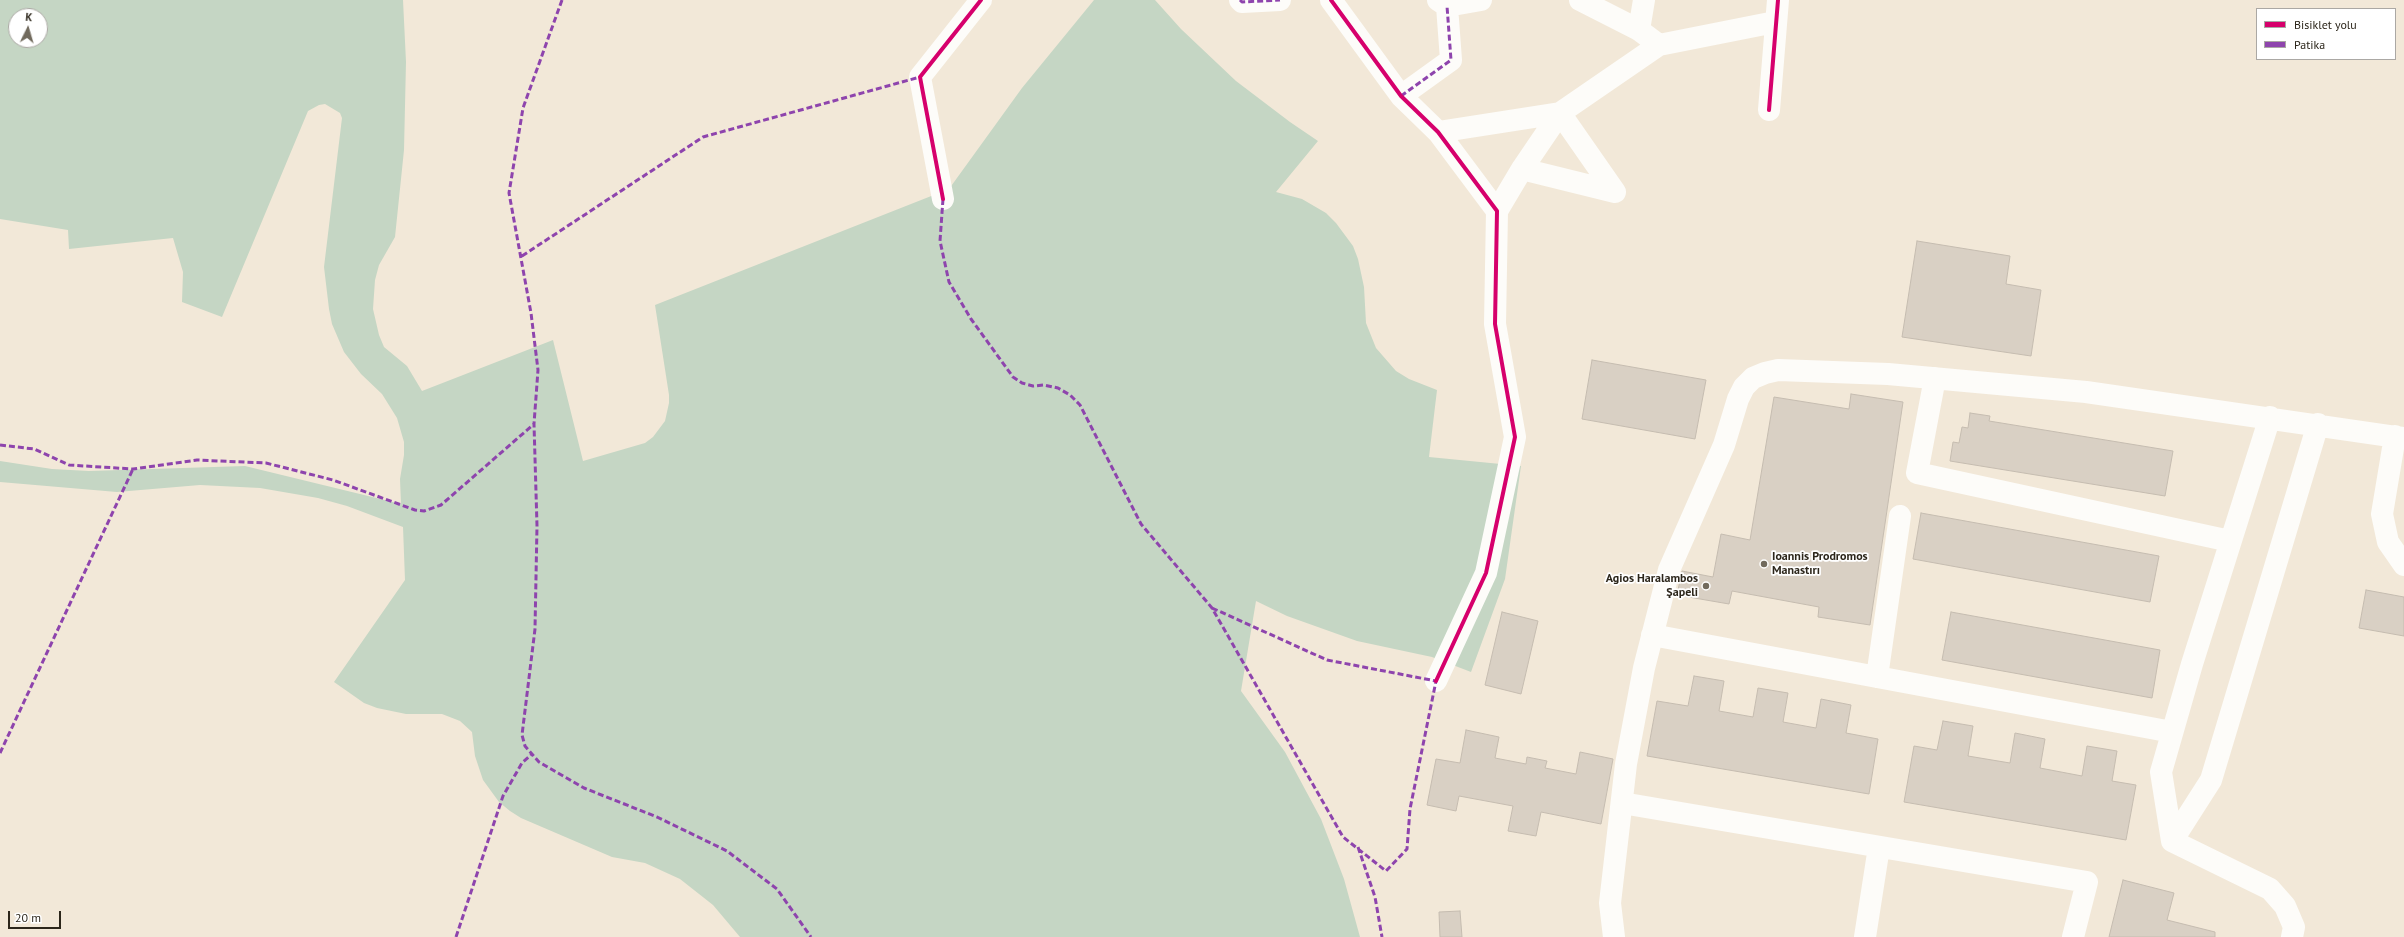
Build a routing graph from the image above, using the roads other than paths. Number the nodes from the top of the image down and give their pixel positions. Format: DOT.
graph roads {
  1 [pos="981,0"];
  2 [pos="1240,0"];
  3 [pos="1280,0"];
  4 [pos="1331,0"];
  5 [pos="1481,0"];
  6 [pos="1580,0"];
  7 [pos="1644,0"];
  8 [pos="1778,0"];
  9 [pos="1443,3"];
  10 [pos="1774,22"];
  11 [pos="1638,30"];
  12 [pos="1659,45"];
  13 [pos="1401,96"];
  14 [pos="1769,110"];
  15 [pos="1560,113"];
  16 [pos="1438,132"];
  17 [pos="1522,169"];
  18 [pos="943,200"];
  19 [pos="1497,211"];
  20 [pos="1935,378"];
  21 [pos="2270,417"];
  22 [pos="2318,424"];
  23 [pos="2401,436"];
  24 [pos="1900,516"];
  25 [pos="2230,541"];
  26 [pos="2404,565"];
  27 [pos="1652,635"];
  28 [pos="1877,677"];
  29 [pos="1436,681"];
  30 [pos="2172,732"];
  31 [pos="1622,803"];
  32 [pos="2172,841"];
  33 [pos="1879,847"];
  34 [pos="1610,903"];
  35 [pos="1604,937"];
  36 [pos="1614,937"];
  37 [pos="1865,937"];
  38 [pos="2073,937"];
  39 [pos="2292,937"];
  1 -- 18 [label="street"];
  2 -- 3 [label="street"];
  4 -- 13 [label="street"];
  5 -- 9 [label="street"];
  6 -- 11 [label="street"];
  7 -- 11 [label="street"];
  8 -- 10 [label="street"];
  9 -- 13 [label="street"];
  10 -- 12 [label="street"];
  10 -- 14 [label="street"];
  11 -- 12 [label="street"];
  12 -- 15 [label="street"];
  13 -- 16 [label="street"];
  15 -- 16 [label="street"];
  15 -- 17 [label="street"];
  15 -- 17 [label="street"];
  16 -- 19 [label="street"];
  17 -- 19 [label="street"];
  19 -- 29 [label="street"];
  20 -- 21 [label="street"];
  20 -- 25 [label="street"];
  20 -- 27 [label="street"];
  21 -- 22 [label="street"];
  21 -- 25 [label="street"];
  22 -- 23 [label="street"];
  22 -- 32 [label="street"];
  23 -- 26 [label="street"];
  24 -- 28 [label="street"];
  25 -- 30 [label="street"];
  27 -- 28 [label="street"];
  27 -- 31 [label="street"];
  28 -- 30 [label="street"];
  30 -- 32 [label="street"];
  31 -- 33 [label="street"];
  31 -- 34 [label="street"];
  32 -- 39 [label="street"];
  33 -- 37 [label="street"];
  33 -- 38 [label="street"];
  34 -- 35 [label="street"];
  34 -- 36 [label="street"];
}
